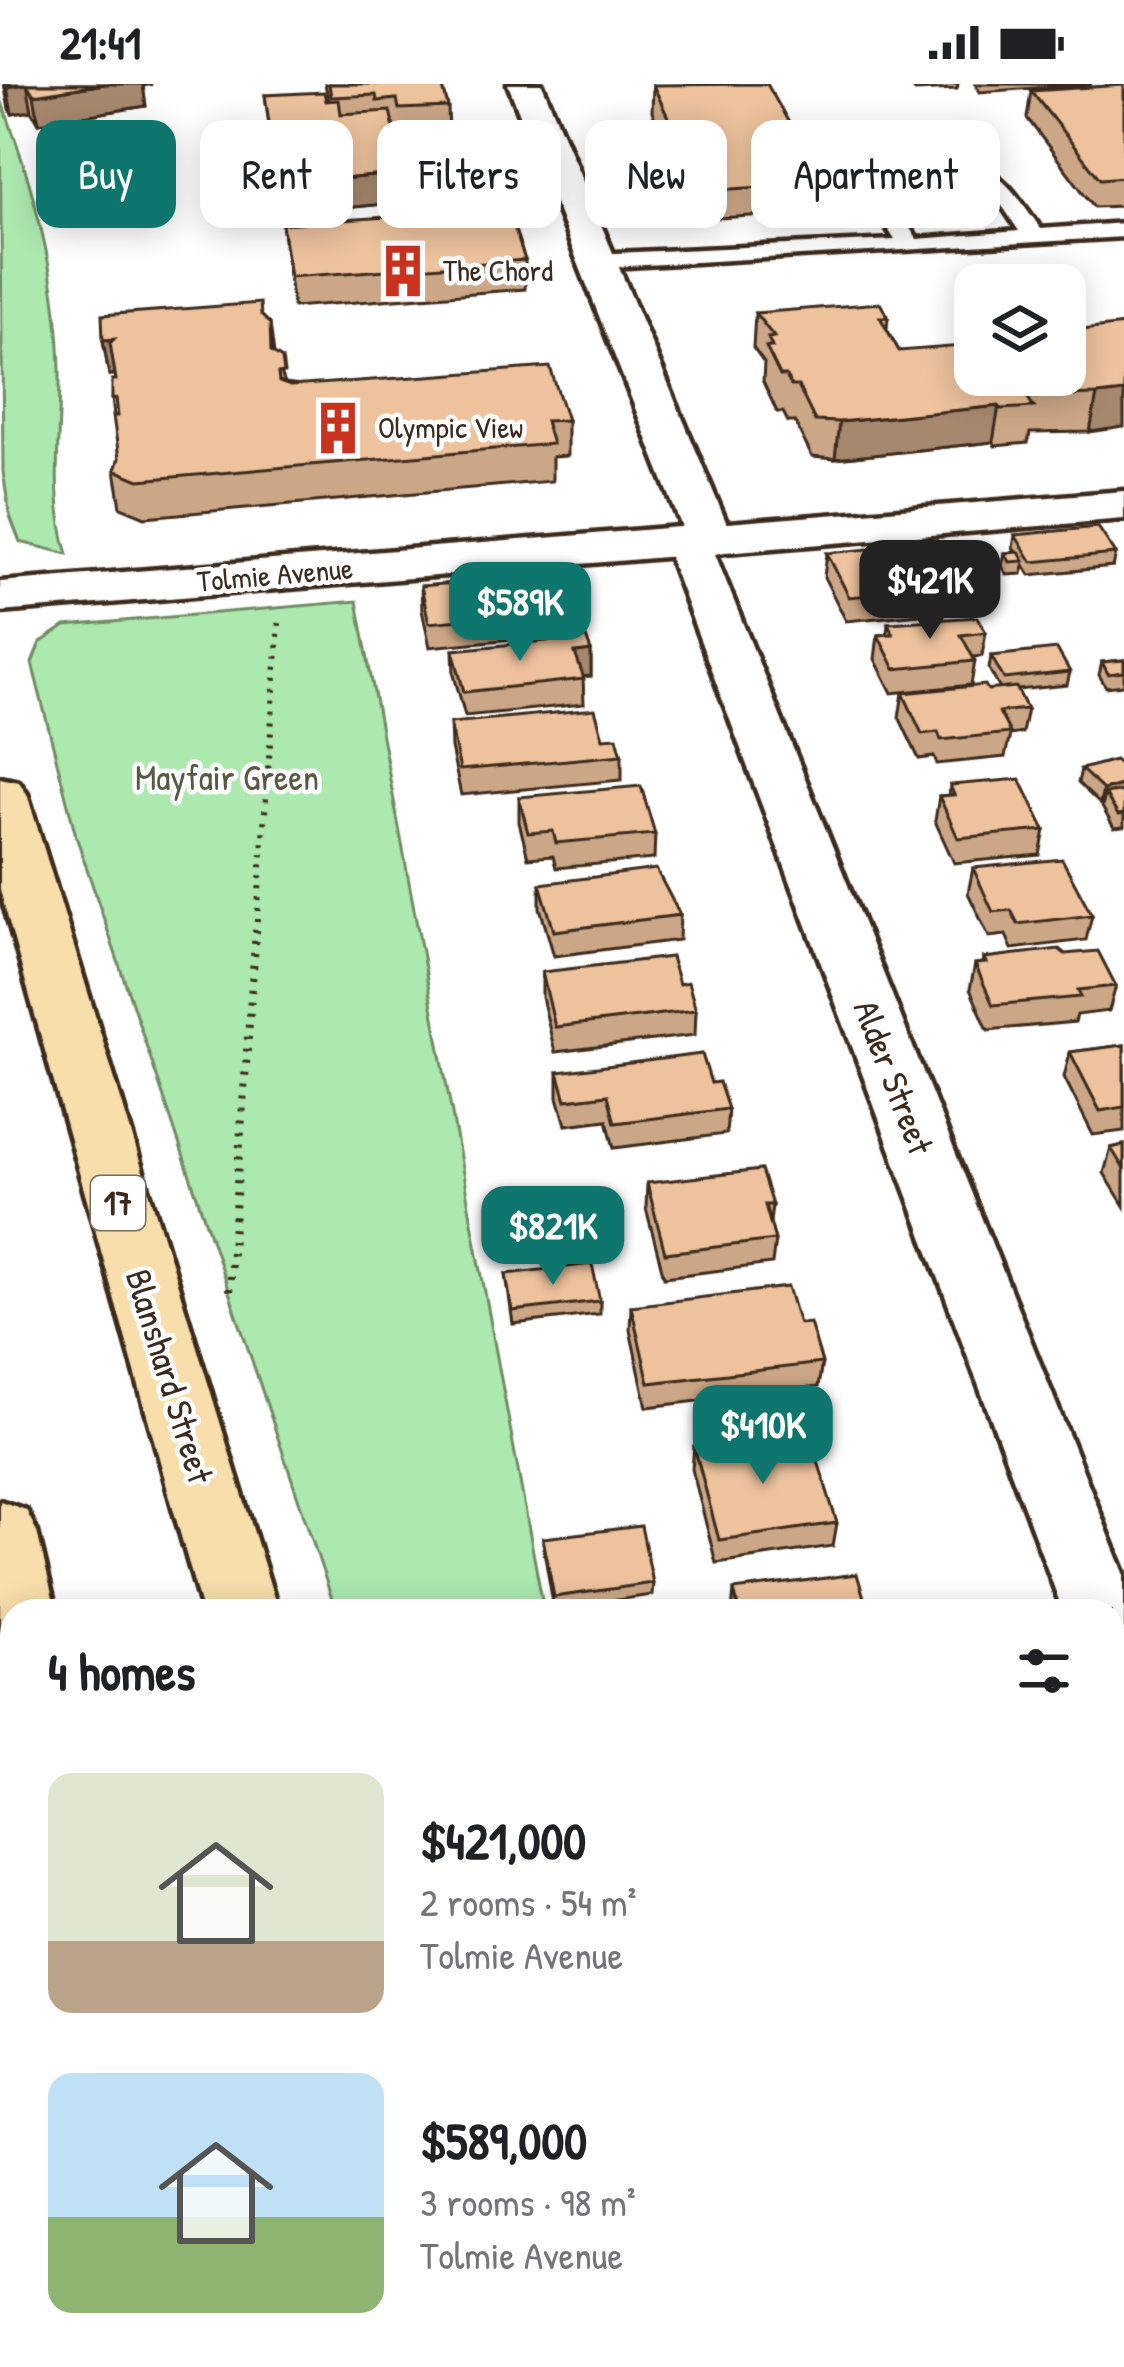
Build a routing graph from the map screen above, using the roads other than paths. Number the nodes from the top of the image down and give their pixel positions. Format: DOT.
graph roads {
  1 [pos="525,84"];
  2 [pos="1124,230"];
  3 [pos="1035,237"];
  4 [pos="910,246"];
  5 [pos="594,261"];
  6 [pos="1124,505"];
  7 [pos="699,542"];
  8 [pos="0,597"];
  9 [pos="0,794"];
  10 [pos="0,1532"];
  11 [pos="15,1599"];
  12 [pos="236,1599"];
  13 [pos="1096,1599"];
  1 -- 5 [label="street, Alder Street"];
  2 -- 3 [label="lane"];
  3 -- 4 [label="lane"];
  3 -- 4 [label="lane"];
  4 -- 5 [label="lane"];
  5 -- 7 [label="street, Alder Street"];
  6 -- 7 [label="street, Tolmie Avenue"];
  7 -- 8 [label="street, Tolmie Avenue"];
  7 -- 13 [label="street, Alder Street"];
  9 -- 12 [label="main road, Blanshard Street / 17"];
  10 -- 11 [label="main road"];
}
